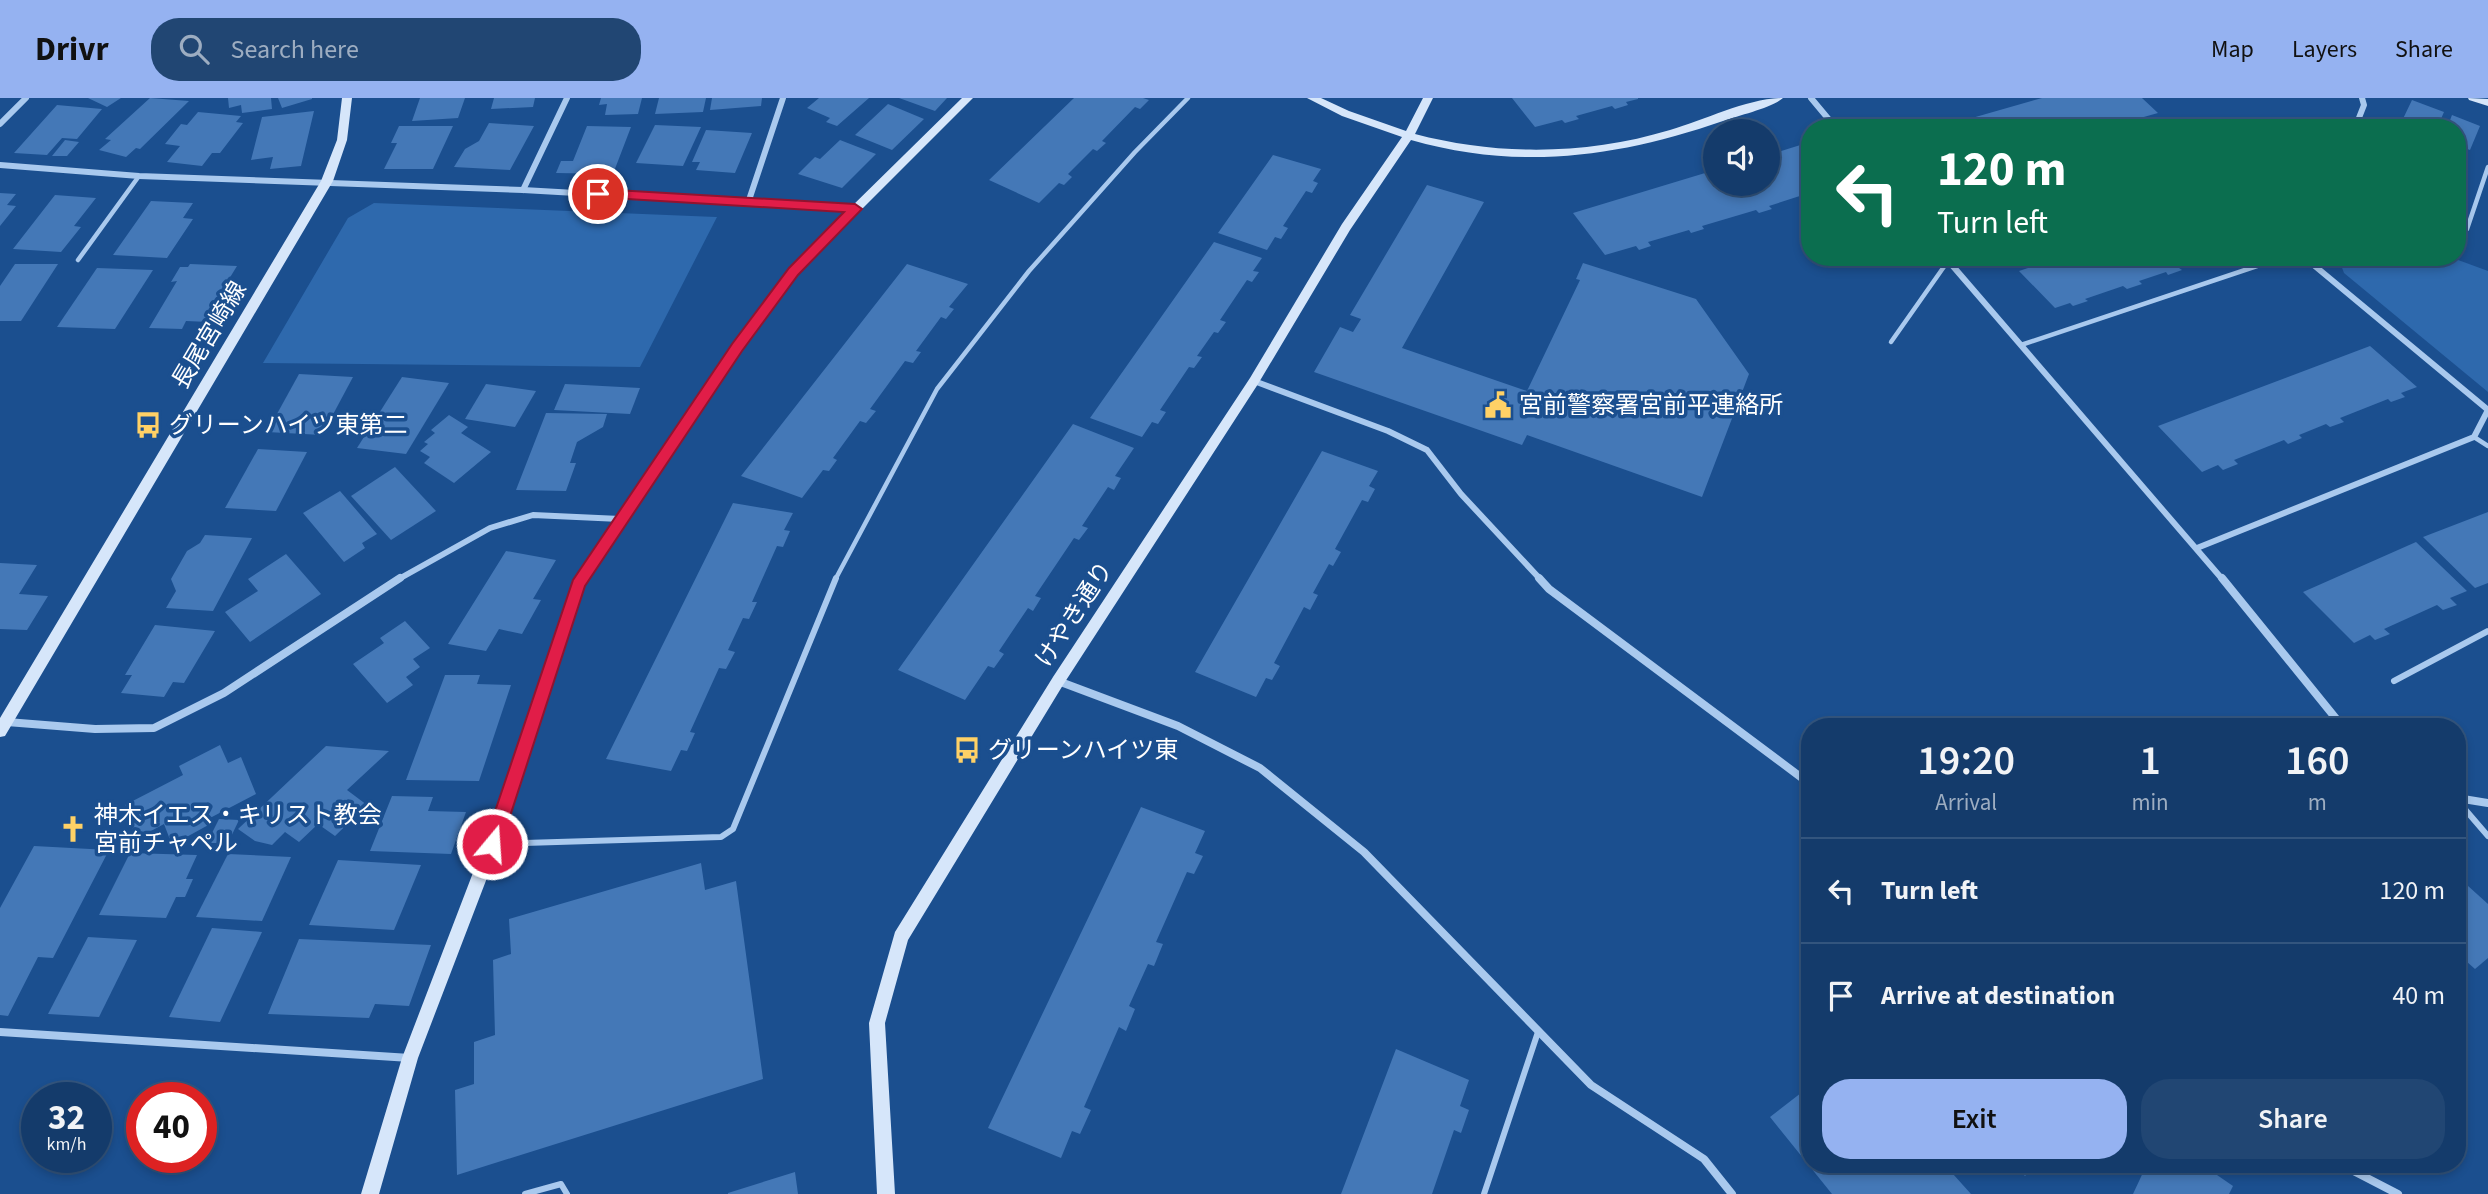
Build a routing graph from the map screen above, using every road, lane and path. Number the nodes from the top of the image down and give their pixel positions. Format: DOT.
graph roads {
  1 [pos="26,98"];
  2 [pos="347,98"];
  3 [pos="566,98"];
  4 [pos="783,98"];
  5 [pos="968,98"];
  6 [pos="1188,98"];
  7 [pos="1311,98"];
  8 [pos="1427,98"];
  9 [pos="1778,98"];
  10 [pos="1811,98"];
  11 [pos="2362,98"];
  12 [pos="2473,98"];
  13 [pos="2488,103"];
  14 [pos="1828,119"];
  15 [pos="2359,119"];
  16 [pos="0,124"];
  17 [pos="1409,135"];
  18 [pos="0,165"];
  19 [pos="2488,167"];
  20 [pos="139,176"];
  21 [pos="327,181"];
  22 [pos="523,190"];
  23 [pos="749,201"];
  24 [pos="855,209"];
  25 [pos="2466,229"];
  26 [pos="78,260"];
  27 [pos="1942,266"];
  28 [pos="1953,266"];
  29 [pos="2257,266"];
  30 [pos="2315,266"];
  31 [pos="1891,342"];
  32 [pos="2021,345"];
  33 [pos="1254,381"];
  34 [pos="2474,437"];
  35 [pos="2488,446"];
  36 [pos="620,519"];
  37 [pos="2197,548"];
  38 [pos="2488,631"];
  39 [pos="1058,681"];
  40 [pos="2394,681"];
  41 [pos="2335,718"];
  42 [pos="3,726"];
  43 [pos="1801,777"];
  44 [pos="2466,800"];
  45 [pos="2488,803"];
  46 [pos="2466,810"];
  47 [pos="2488,836"];
  48 [pos="492,844"];
  49 [pos="0,1032"];
  50 [pos="1538,1032"];
  51 [pos="410,1058"];
  52 [pos="2357,1173"];
  53 [pos="370,1194"];
  54 [pos="525,1194"];
  55 [pos="567,1194"];
  56 [pos="886,1194"];
  57 [pos="1484,1194"];
  58 [pos="1732,1194"];
  59 [pos="2398,1194"];
  1 -- 16 [label="street"];
  2 -- 21 [label="street, 長尾宮崎線"];
  3 -- 22 [label="street"];
  4 -- 23 [label="street"];
  5 -- 24 [label="street"];
  6 -- 48 [label="lane"];
  7 -- 17 [label="street"];
  8 -- 17 [label="street, けやき通り"];
  9 -- 17 [label="street"];
  10 -- 14 [label="street"];
  11 -- 15 [label="street"];
  12 -- 13 [label="street"];
  17 -- 33 [label="street, けやき通り"];
  18 -- 20 [label="street"];
  19 -- 25 [label="lane"];
  20 -- 21 [label="street"];
  20 -- 26 [label="lane"];
  21 -- 22 [label="street"];
  21 -- 42 [label="street, 長尾宮崎線"];
  22 -- 23 [label="street"];
  23 -- 24 [label="street"];
  24 -- 36 [label="street"];
  27 -- 31 [label="lane"];
  28 -- 32 [label="street"];
  29 -- 32 [label="lane"];
  30 -- 34 [label="street"];
  32 -- 37 [label="street"];
  33 -- 39 [label="street, けやき通り"];
  33 -- 43 [label="street"];
  34 -- 35 [label="lane"];
  34 -- 37 [label="street"];
  36 -- 42 [label="street"];
  36 -- 48 [label="street"];
  37 -- 41 [label="street"];
  38 -- 40 [label="lane"];
  39 -- 50 [label="street"];
  39 -- 56 [label="street, けやき通り"];
  44 -- 45 [label="street"];
  46 -- 47 [label="lane"];
  48 -- 51 [label="street"];
  49 -- 51 [label="street"];
  50 -- 57 [label="lane"];
  50 -- 58 [label="street"];
  51 -- 53 [label="street"];
  52 -- 59 [label="street"];
  54 -- 55 [label="lane"];
}
